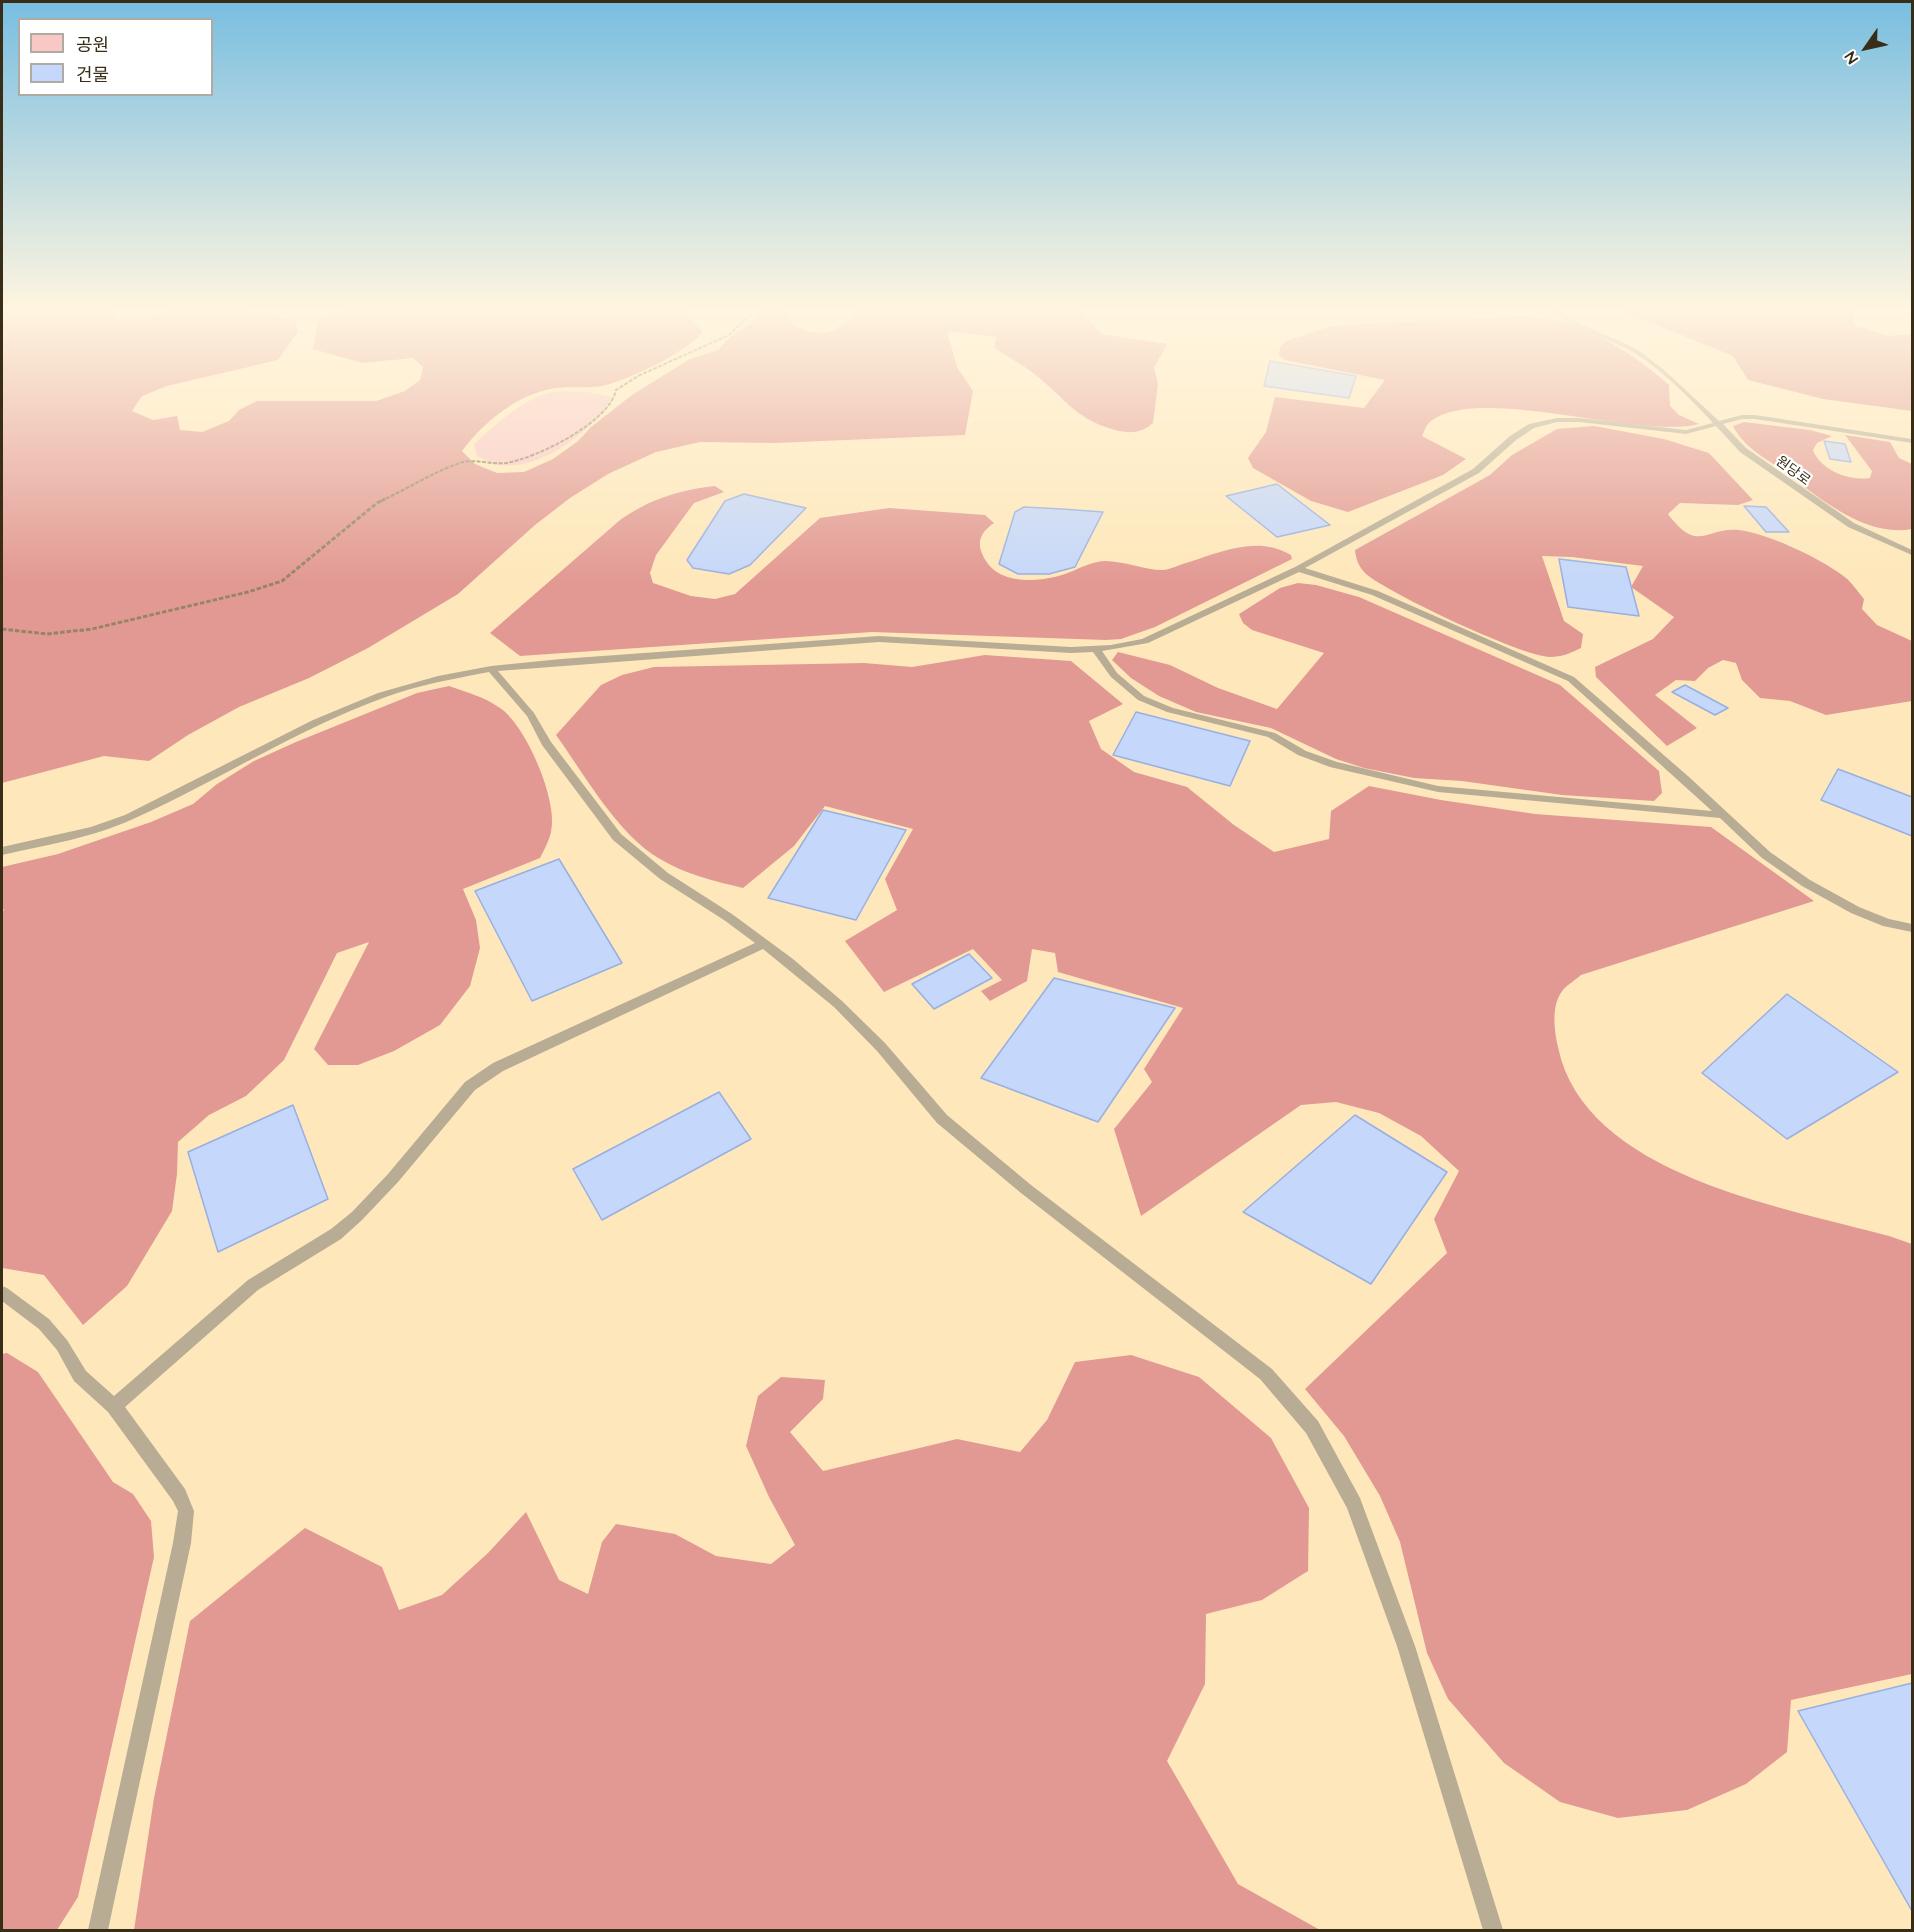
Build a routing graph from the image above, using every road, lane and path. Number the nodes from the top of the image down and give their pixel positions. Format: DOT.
graph roads {
  1 [pos="614,401"];
  2 [pos="1695,401"];
  3 [pos="1718,423"];
  4 [pos="1912,441"];
  5 [pos="1912,554"];
  6 [pos="1298,569"];
  7 [pos="2,629"];
  8 [pos="1096,649"];
  9 [pos="491,669"];
  10 [pos="1723,815"];
  11 [pos="2,851"];
  12 [pos="1912,928"];
  13 [pos="764,944"];
  14 [pos="2,1293"];
  15 [pos="114,1406"];
  16 [pos="98,1930"];
  17 [pos="1493,1930"];
  1 -- 7 [label="path"];
  2 -- 3 [label="lane, 원당로"];
  3 -- 4 [label="lane"];
  3 -- 5 [label="lane, 원당로"];
  3 -- 6 [label="lane"];
  6 -- 8 [label="lane"];
  6 -- 10 [label="lane"];
  8 -- 9 [label="lane"];
  8 -- 10 [label="lane"];
  9 -- 11 [label="lane"];
  9 -- 13 [label="lane"];
  10 -- 12 [label="lane"];
  13 -- 15 [label="lane"];
  13 -- 17 [label="lane"];
  14 -- 15 [label="lane"];
  15 -- 16 [label="lane"];
}
